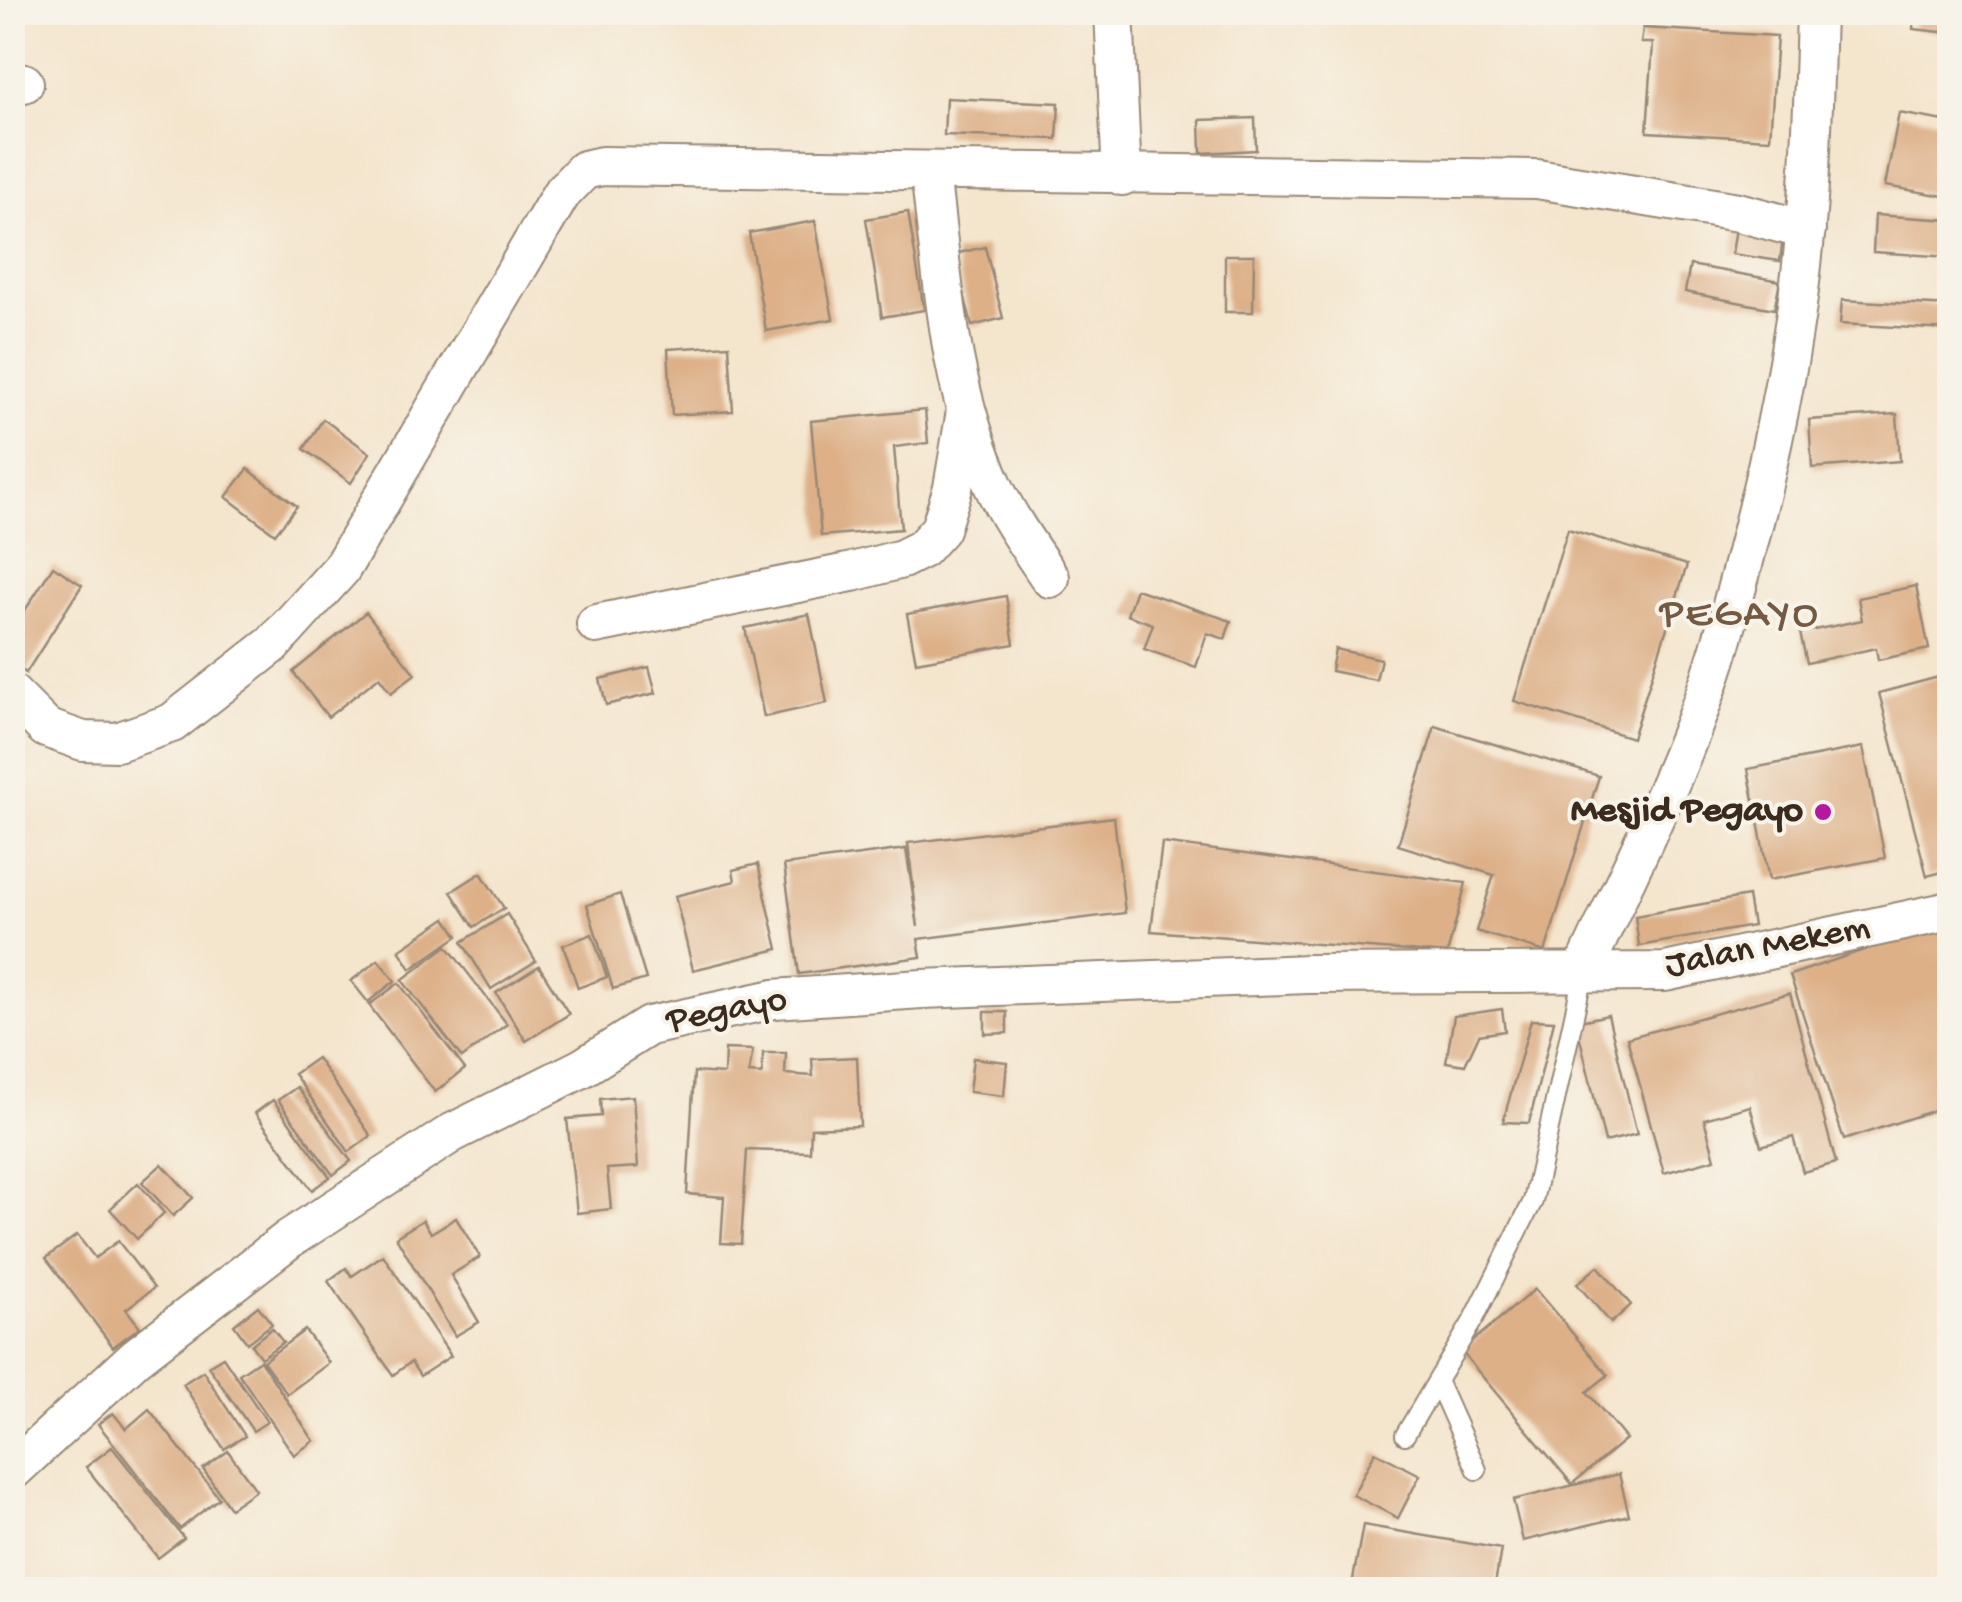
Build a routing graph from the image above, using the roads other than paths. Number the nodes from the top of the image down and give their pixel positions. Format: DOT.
graph roads {
  1 [pos="1114,12"];
  2 [pos="1816,12"];
  3 [pos="930,172"];
  4 [pos="1122,176"];
  5 [pos="1806,230"];
  6 [pos="966,411"];
  7 [pos="1050,578"];
  8 [pos="596,624"];
  9 [pos="12,694"];
  10 [pos="1950,911"];
  11 [pos="1584,970"];
  12 [pos="1438,1383"];
  13 [pos="1405,1434"];
  14 [pos="1477,1470"];
  15 [pos="12,1471"];
  1 -- 4 [label="street"];
  2 -- 5 [label="street"];
  3 -- 4 [label="street"];
  3 -- 6 [label="street"];
  3 -- 9 [label="street"];
  4 -- 5 [label="street"];
  5 -- 11 [label="street"];
  6 -- 7 [label="street"];
  6 -- 8 [label="street"];
  10 -- 11 [label="street, Jalan Mekem"];
  11 -- 12 [label="lane"];
  11 -- 15 [label="street, Pegayo"];
  12 -- 13 [label="lane"];
  12 -- 14 [label="lane"];
}
